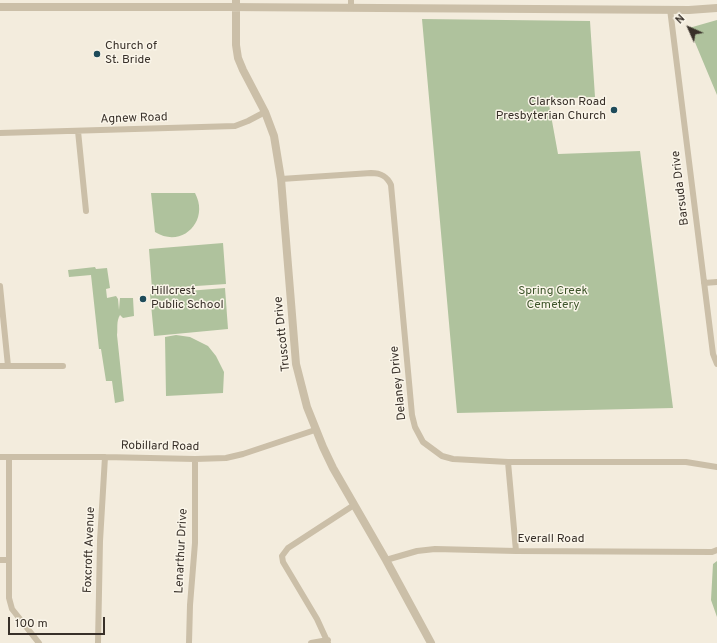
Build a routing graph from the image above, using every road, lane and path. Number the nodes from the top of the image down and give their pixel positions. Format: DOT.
graph roads {
  1 [pos="236,4"];
  2 [pos="351,4"];
  3 [pos="0,7"];
  4 [pos="717,8"];
  5 [pos="670,10"];
  6 [pos="264,112"];
  7 [pos="78,131"];
  8 [pos="0,133"];
  9 [pos="281,179"];
  10 [pos="86,211"];
  11 [pos="717,282"];
  12 [pos="704,283"];
  13 [pos="0,286"];
  14 [pos="717,364"];
  15 [pos="0,366"];
  16 [pos="8,366"];
  17 [pos="63,366"];
  18 [pos="315,430"];
  19 [pos="0,457"];
  20 [pos="9,457"];
  21 [pos="105,457"];
  22 [pos="195,459"];
  23 [pos="508,462"];
  24 [pos="717,467"];
  25 [pos="354,505"];
  26 [pos="717,550"];
  27 [pos="516,551"];
  28 [pos="0,560"];
  29 [pos="8,560"];
  30 [pos="386,560"];
  31 [pos="328,642"];
  32 [pos="39,643"];
  33 [pos="98,643"];
  34 [pos="189,643"];
  35 [pos="311,643"];
  36 [pos="431,643"];
  1 -- 2 [label="street"];
  1 -- 3 [label="street"];
  1 -- 6 [label="street, Truscott Drive"];
  2 -- 5 [label="street"];
  4 -- 5 [label="street"];
  5 -- 12 [label="street, Barsuda Drive"];
  6 -- 7 [label="street, Agnew Road"];
  6 -- 9 [label="street, Truscott Drive"];
  7 -- 8 [label="street, Agnew Road"];
  7 -- 10 [label="street"];
  9 -- 18 [label="street, Truscott Drive"];
  9 -- 23 [label="street, Delaney Drive"];
  11 -- 12 [label="street"];
  12 -- 14 [label="street, Barsuda Drive"];
  13 -- 16 [label="street"];
  15 -- 16 [label="street"];
  16 -- 17 [label="street"];
  18 -- 22 [label="street, Robillard Road"];
  18 -- 25 [label="street, Truscott Drive"];
  19 -- 20 [label="street, Robillard Road"];
  20 -- 21 [label="street, Robillard Road"];
  20 -- 29 [label="street"];
  21 -- 22 [label="street, Robillard Road"];
  21 -- 33 [label="street, Foxcroft Avenue"];
  22 -- 34 [label="street, Lenarthur Drive"];
  23 -- 24 [label="street, Delaney Drive"];
  23 -- 27 [label="street"];
  25 -- 30 [label="street, Truscott Drive"];
  25 -- 31 [label="street"];
  26 -- 27 [label="street, Everall Road"];
  27 -- 30 [label="street, Everall Road"];
  28 -- 29 [label="street"];
  29 -- 32 [label="street"];
  30 -- 36 [label="street, Truscott Drive"];
  31 -- 35 [label="street"];
}
